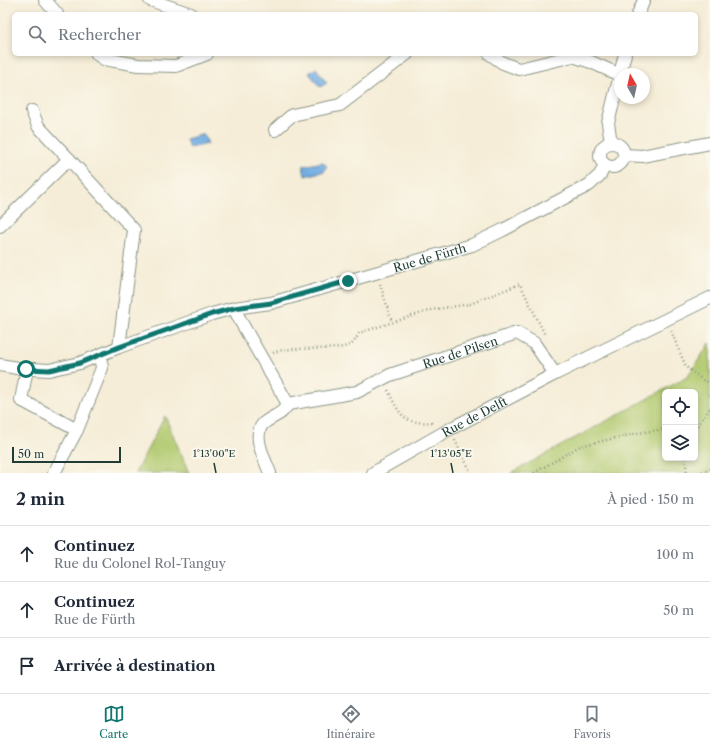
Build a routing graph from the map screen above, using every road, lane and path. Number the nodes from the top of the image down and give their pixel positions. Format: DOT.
graph roads {
  1 [pos="45,0"];
  2 [pos="150,0"];
  3 [pos="644,0"];
  4 [pos="55,12"];
  5 [pos="185,12"];
  6 [pos="639,12"];
  7 [pos="100,56"];
  8 [pos="202,56"];
  9 [pos="403,56"];
  10 [pos="493,56"];
  11 [pos="573,56"];
  12 [pos="573,56"];
  13 [pos="625,56"];
  14 [pos="622,68"];
  15 [pos="614,72"];
  16 [pos="614,99"];
  17 [pos="32,111"];
  18 [pos="275,130"];
  19 [pos="611,143"];
  20 [pos="710,143"];
  21 [pos="625,155"];
  22 [pos="69,159"];
  23 [pos="605,165"];
  24 [pos="0,226"];
  25 [pos="376,272"];
  26 [pos="710,298"];
  27 [pos="234,308"];
  28 [pos="667,319"];
  29 [pos="392,322"];
  30 [pos="547,337"];
  31 [pos="119,347"];
  32 [pos="100,355"];
  33 [pos="262,359"];
  34 [pos="0,365"];
  35 [pos="26,369"];
  36 [pos="555,374"];
  37 [pos="710,383"];
  38 [pos="288,404"];
  39 [pos="710,408"];
  40 [pos="698,423"];
  41 [pos="662,429"];
  42 [pos="77,430"];
  43 [pos="686,461"];
  44 [pos="710,469"];
  45 [pos="54,473"];
  46 [pos="270,473"];
  47 [pos="373,473"];
  48 [pos="534,473"];
  49 [pos="687,473"];
  50 [pos="698,473"];
  1 -- 4 [label="street"];
  2 -- 5 [label="street"];
  3 -- 6 [label="street"];
  7 -- 8 [label="street"];
  9 -- 18 [label="street"];
  10 -- 11 [label="street"];
  12 -- 15 [label="street"];
  13 -- 14 [label="street"];
  16 -- 19 [label="street"];
  17 -- 22 [label="street"];
  19 -- 21 [label="street"];
  19 -- 23 [label="street"];
  20 -- 21 [label="street"];
  21 -- 23 [label="street"];
  22 -- 24 [label="street"];
  22 -- 31 [label="street"];
  23 -- 25 [label="street, Rue de Fürth"];
  25 -- 27 [label="street, Rue de Fürth"];
  25 -- 29 [label="path"];
  26 -- 28 [label="street"];
  27 -- 31 [label="street, Rue de Fürth"];
  27 -- 33 [label="street"];
  28 -- 36 [label="street"];
  28 -- 37 [label="path"];
  29 -- 30 [label="path"];
  29 -- 33 [label="path"];
  31 -- 32 [label="street, Rue de Fürth"];
  32 -- 35 [label="street, Rue de Fürth"];
  32 -- 42 [label="street"];
  33 -- 38 [label="street"];
  34 -- 35 [label="street, Rue de Fürth"];
  35 -- 42 [label="street"];
  36 -- 38 [label="street, Rue de Pilsen"];
  36 -- 47 [label="street, Rue de Delft"];
  38 -- 46 [label="street"];
  39 -- 40 [label="path"];
  41 -- 48 [label="path"];
  42 -- 45 [label="street"];
  43 -- 49 [label="path"];
  44 -- 50 [label="path"];
}
